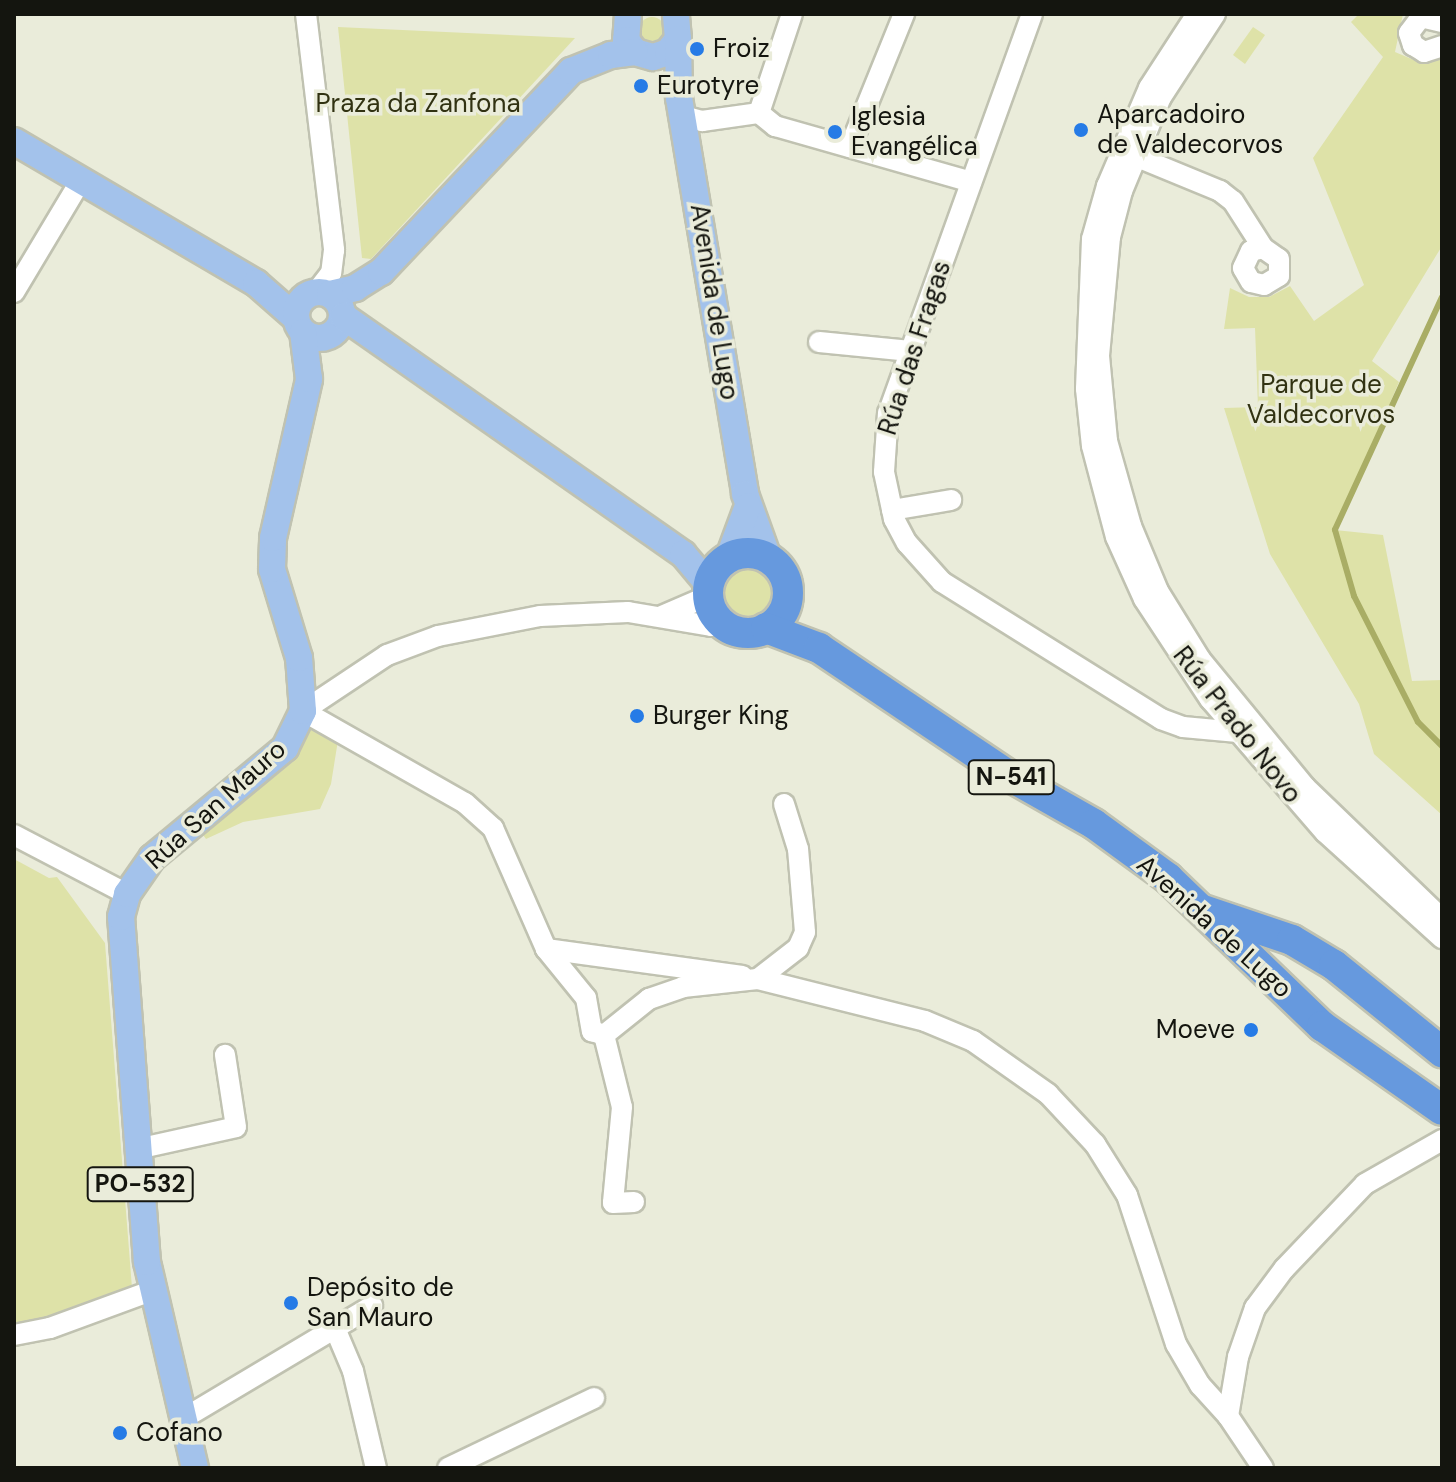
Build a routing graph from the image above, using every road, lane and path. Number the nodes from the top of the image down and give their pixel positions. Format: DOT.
graph roads {
  1 [pos="306,14"];
  2 [pos="792,14"];
  3 [pos="904,14"];
  4 [pos="1032,14"];
  5 [pos="1197,14"];
  6 [pos="1215,14"];
  7 [pos="1434,17"];
  8 [pos="626,20"];
  9 [pos="677,27"];
  10 [pos="1442,46"];
  11 [pos="644,55"];
  12 [pos="585,63"];
  13 [pos="681,107"];
  14 [pos="759,113"];
  15 [pos="14,141"];
  16 [pos="850,147"];
  17 [pos="1135,156"];
  18 [pos="81,180"];
  19 [pos="971,182"];
  20 [pos="1263,248"];
  21 [pos="256,283"];
  22 [pos="14,292"];
  23 [pos="330,310"];
  24 [pos="300,325"];
  25 [pos="819,342"];
  26 [pos="911,351"];
  27 [pos="302,421"];
  28 [pos="951,500"];
  29 [pos="748,506"];
  30 [pos="892,510"];
  31 [pos="768,558"];
  32 [pos="717,585"];
  33 [pos="662,616"];
  34 [pos="776,617"];
  35 [pos="303,711"];
  36 [pos="1238,732"];
  37 [pos="784,804"];
  38 [pos="14,835"];
  39 [pos="127,894"];
  40 [pos="1200,909"];
  41 [pos="1442,919"];
  42 [pos="1442,938"];
  43 [pos="546,949"];
  44 [pos="753,979"];
  45 [pos="604,1035"];
  46 [pos="1442,1052"];
  47 [pos="225,1055"];
  48 [pos="1442,1110"];
  49 [pos="1442,1140"];
  50 [pos="137,1149"];
  51 [pos="634,1202"];
  52 [pos="151,1291"];
  53 [pos="372,1306"];
  54 [pos="334,1326"];
  55 [pos="14,1335"];
  56 [pos="594,1398"];
  57 [pos="1228,1416"];
  58 [pos="186,1417"];
  59 [pos="1261,1467"];
  60 [pos="195,1468"];
  61 [pos="376,1468"];
  62 [pos="448,1468"];
  1 -- 23 [label="street"];
  2 -- 14 [label="street"];
  3 -- 16 [label="street"];
  4 -- 19 [label="street, Rúa das Fragas"];
  5 -- 36 [label="street, Rúa Prado Novo"];
  6 -- 17 [label="street, Rúa Prado Novo"];
  7 -- 10 [label="street"];
  8 -- 11 [label="main road, Avenida de Lugo"];
  8 -- 12 [label="main road"];
  9 -- 11 [label="main road"];
  9 -- 13 [label="main road, Avenida de Lugo"];
  11 -- 12 [label="main road"];
  11 -- 13 [label="main road, Avenida de Lugo"];
  12 -- 23 [label="main road"];
  13 -- 14 [label="street"];
  13 -- 29 [label="main road, Avenida de Lugo"];
  14 -- 16 [label="street"];
  15 -- 18 [label="main road"];
  16 -- 19 [label="street"];
  17 -- 20 [label="street"];
  17 -- 41 [label="street, Rúa Prado Novo"];
  18 -- 21 [label="main road"];
  18 -- 22 [label="street"];
  19 -- 26 [label="street, Rúa das Fragas"];
  21 -- 23 [label="main road"];
  21 -- 24 [label="main road"];
  23 -- 24 [label="main road"];
  23 -- 24 [label="main road"];
  23 -- 27 [label="main road, Rúa San Mauro"];
  23 -- 32 [label="main road"];
  24 -- 27 [label="main road, Rúa San Mauro"];
  25 -- 26 [label="street"];
  26 -- 30 [label="street, Rúa das Fragas"];
  27 -- 35 [label="main road, Rúa San Mauro"];
  28 -- 30 [label="street"];
  29 -- 31 [label="main road, Avenida de Lugo"];
  29 -- 32 [label="main road, Avenida de Lugo"];
  30 -- 36 [label="street, Rúa das Fragas"];
  31 -- 32 [label="highway"];
  31 -- 34 [label="highway, N-541"];
  32 -- 33 [label="street"];
  32 -- 33 [label="street"];
  32 -- 34 [label="highway"];
  33 -- 35 [label="street"];
  34 -- 40 [label="highway, Avenida de Lugo / N-541"];
  35 -- 39 [label="main road, Rúa San Mauro / PO-532"];
  35 -- 43 [label="street"];
  36 -- 42 [label="street, Rúa Prado Novo"];
  37 -- 44 [label="street"];
  38 -- 39 [label="street"];
  39 -- 50 [label="main road, Rúa San Mauro / PO-532"];
  40 -- 46 [label="highway"];
  40 -- 48 [label="highway, Avenida de Lugo / N-541"];
  43 -- 44 [label="street"];
  43 -- 45 [label="street"];
  44 -- 45 [label="street"];
  44 -- 57 [label="street"];
  45 -- 51 [label="street"];
  47 -- 50 [label="street"];
  49 -- 57 [label="street"];
  50 -- 52 [label="main road, Rúa San Mauro / PO-532"];
  52 -- 55 [label="street"];
  52 -- 58 [label="main road, Rúa San Mauro / PO-532"];
  53 -- 54 [label="street"];
  54 -- 58 [label="street"];
  54 -- 61 [label="street"];
  56 -- 62 [label="street"];
  57 -- 59 [label="street"];
  58 -- 60 [label="main road, Rúa San Mauro / PO-532"];
}
